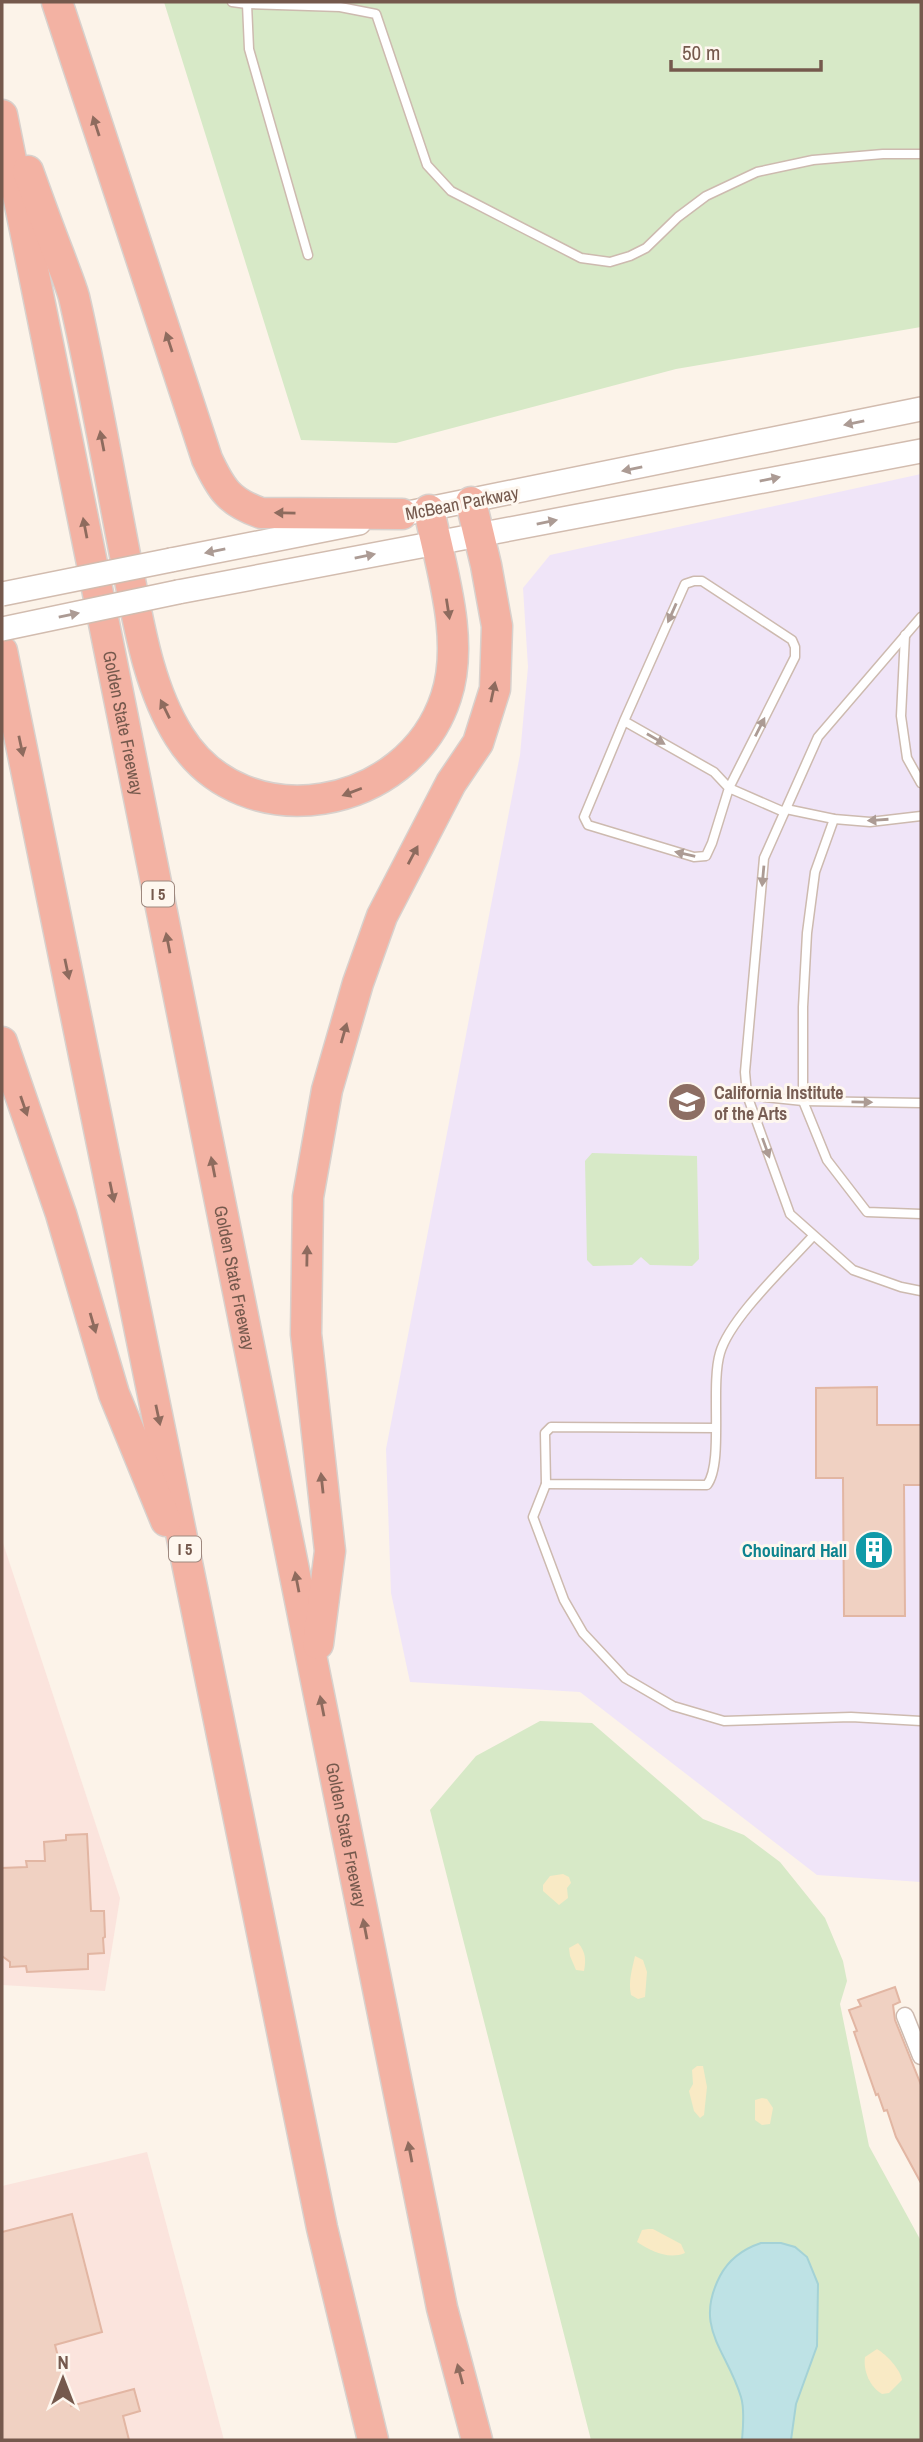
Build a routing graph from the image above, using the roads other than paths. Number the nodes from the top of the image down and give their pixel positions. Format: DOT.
graph roads {
  1 [pos="57,2"];
  2 [pos="232,2"];
  3 [pos="247,4"];
  4 [pos="2,99"];
  5 [pos="2,115"];
  6 [pos="921,154"];
  7 [pos="308,255"];
  8 [pos="921,409"];
  9 [pos="921,451"];
  10 [pos="471,502"];
  11 [pos="416,512"];
  12 [pos="480,534"];
  13 [pos="436,542"];
  14 [pos="2,594"];
  15 [pos="921,617"];
  16 [pos="2,629"];
  17 [pos="905,635"];
  18 [pos="2,654"];
  19 [pos="624,721"];
  20 [pos="921,783"];
  21 [pos="729,788"];
  22 [pos="785,810"];
  23 [pos="921,816"];
  24 [pos="834,819"];
  25 [pos="2,1042"];
  26 [pos="747,1095"];
  27 [pos="803,1101"];
  28 [pos="921,1103"];
  29 [pos="921,1214"];
  30 [pos="813,1236"];
  31 [pos="921,1291"];
  32 [pos="716,1428"];
  33 [pos="546,1485"];
  34 [pos="192,1585"];
  35 [pos="315,1673"];
  36 [pos="921,1721"];
  37 [pos="905,2016"];
  38 [pos="921,2056"];
  39 [pos="373,2440"];
  40 [pos="477,2440"];
  11 -- 1 [label="highway, one-way"];
  2 -- 3 [label="lane"];
  3 -- 6 [label="lane"];
  3 -- 7 [label="lane"];
  13 -- 4 [label="highway, one-way"];
  35 -- 5 [label="highway, Golden State Freeway / I 5, one-way"];
  8 -- 10 [label="main road, McBean Parkway, one-way"];
  12 -- 9 [label="main road, McBean Parkway, one-way"];
  10 -- 11 [label="main road, McBean Parkway"];
  10 -- 12 [label="highway"];
  11 -- 13 [label="highway"];
  11 -- 14 [label="main road, McBean Parkway, one-way, bridge"];
  12 -- 13 [label="main road, McBean Parkway"];
  35 -- 12 [label="highway, one-way"];
  16 -- 13 [label="main road, McBean Parkway, one-way, bridge"];
  15 -- 17 [label="lane"];
  17 -- 20 [label="lane"];
  17 -- 22 [label="lane"];
  18 -- 34 [label="highway, I 5, one-way"];
  19 -- 21 [label="lane, one-way"];
  21 -- 19 [label="lane, one-way"];
  21 -- 19 [label="lane, one-way"];
  21 -- 22 [label="lane"];
  22 -- 24 [label="lane"];
  22 -- 26 [label="lane, one-way"];
  23 -- 24 [label="lane, one-way"];
  24 -- 27 [label="lane"];
  25 -- 34 [label="highway, one-way"];
  26 -- 27 [label="lane"];
  26 -- 30 [label="lane, one-way"];
  27 -- 28 [label="lane, one-way"];
  27 -- 29 [label="lane"];
  30 -- 31 [label="lane"];
  30 -- 32 [label="lane"];
  32 -- 33 [label="lane"];
  32 -- 33 [label="lane"];
  33 -- 36 [label="lane"];
  34 -- 39 [label="highway, I 5"];
  40 -- 35 [label="highway, Golden State Freeway / I 5, one-way"];
  37 -- 38 [label="street"];
}
